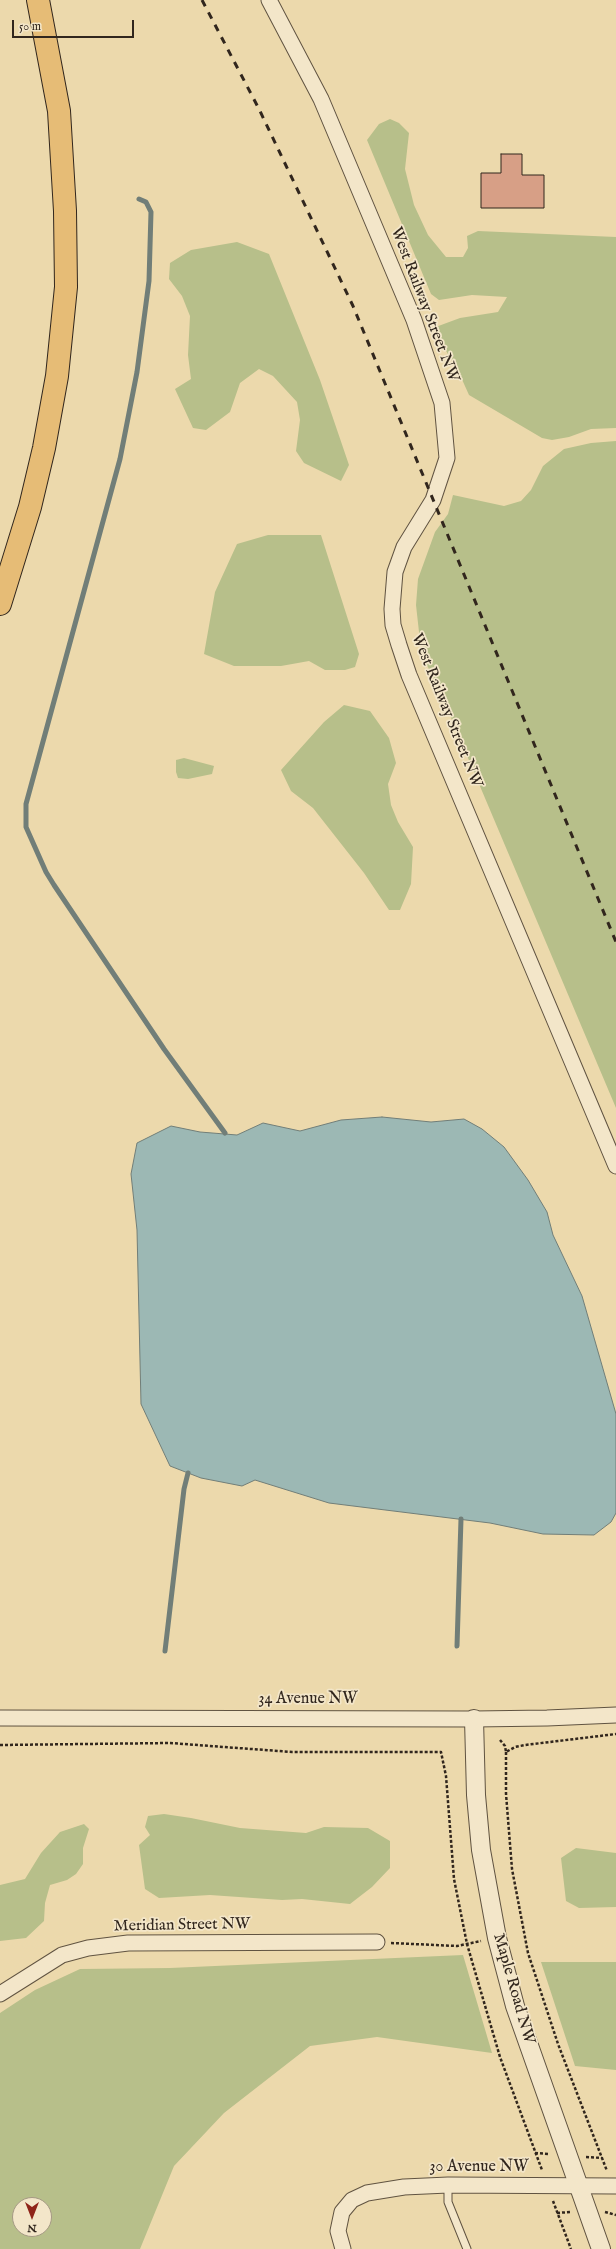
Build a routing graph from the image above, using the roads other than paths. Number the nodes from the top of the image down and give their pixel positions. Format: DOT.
graph roads {
  1 [pos="38,0"];
  2 [pos="269,0"];
  3 [pos="0,604"];
  4 [pos="616,1166"];
  5 [pos="616,1714"];
  6 [pos="0,1718"];
  7 [pos="474,1719"];
  8 [pos="377,1942"];
  9 [pos="0,1994"];
  10 [pos="448,2185"];
  11 [pos="616,2186"];
  12 [pos="580,2187"];
  13 [pos="343,2249"];
  14 [pos="467,2249"];
  15 [pos="601,2249"];
  1 -- 3 [label="highway"];
  2 -- 4 [label="street, West Railway Street NW"];
  5 -- 7 [label="street, 34 Avenue NW"];
  6 -- 7 [label="street, 34 Avenue NW"];
  7 -- 12 [label="street, Maple Road NW"];
  8 -- 9 [label="street, Meridian Street NW"];
  10 -- 12 [label="street, 30 Avenue NW"];
  10 -- 13 [label="street, 30 Avenue NW"];
  10 -- 14 [label="lane"];
  11 -- 12 [label="street, 30 Avenue NW"];
  12 -- 15 [label="street, Maple Road NW"];
}
